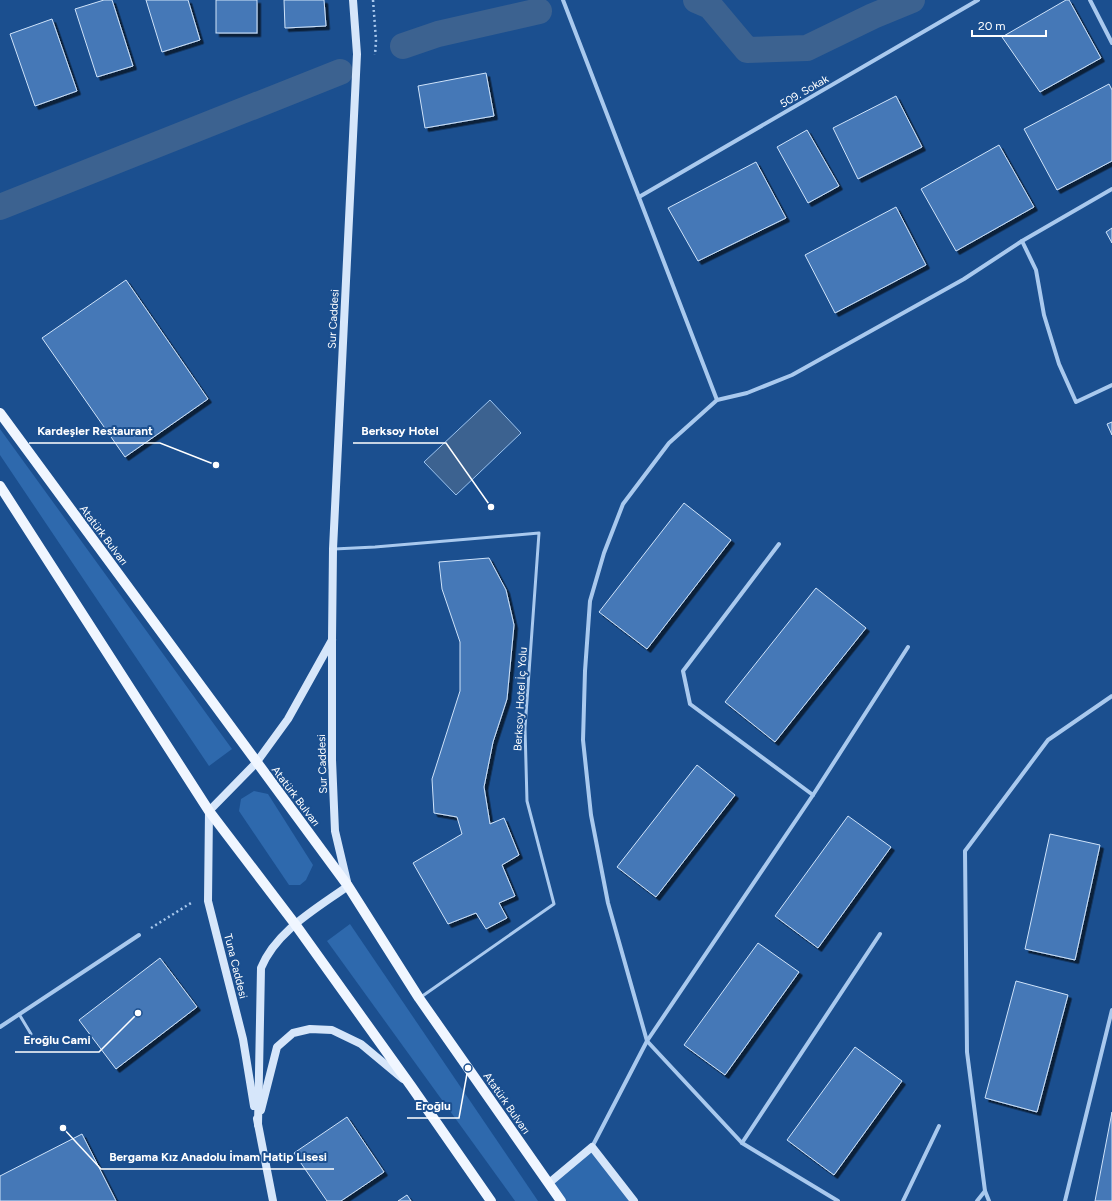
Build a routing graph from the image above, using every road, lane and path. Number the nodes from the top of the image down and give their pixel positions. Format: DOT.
graph roads {
  1 [pos="353,0"];
  2 [pos="563,0"];
  3 [pos="978,0"];
  4 [pos="1090,0"];
  5 [pos="1112,43"];
  6 [pos="1112,189"];
  7 [pos="639,197"];
  8 [pos="1022,241"];
  9 [pos="1112,385"];
  10 [pos="717,400"];
  11 [pos="0,413"];
  12 [pos="0,486"];
  13 [pos="779,544"];
  14 [pos="334,549"];
  15 [pos="332,639"];
  16 [pos="908,647"];
  17 [pos="1112,696"];
  18 [pos="256,763"];
  19 [pos="813,795"];
  20 [pos="209,811"];
  21 [pos="348,886"];
  22 [pos="191,903"];
  23 [pos="295,924"];
  24 [pos="880,934"];
  25 [pos="139,935"];
  26 [pos="419,998"];
  27 [pos="1112,1010"];
  28 [pos="19,1014"];
  29 [pos="0,1027"];
  30 [pos="31,1034"];
  31 [pos="647,1041"];
  32 [pos="411,1086"];
  33 [pos="258,1124"];
  34 [pos="939,1126"];
  35 [pos="742,1143"];
  36 [pos="592,1147"];
  37 [pos="549,1183"];
  38 [pos="985,1191"];
  39 [pos="273,1201"];
  40 [pos="491,1201"];
  41 [pos="561,1201"];
  42 [pos="634,1201"];
  43 [pos="838,1201"];
  44 [pos="903,1201"];
  45 [pos="977,1201"];
  46 [pos="989,1201"];
  47 [pos="1066,1201"];
  1 -- 14 [label="main road, Sur Caddesi"];
  2 -- 7 [label="street"];
  3 -- 7 [label="street, 509. Sokak"];
  4 -- 5 [label="street"];
  6 -- 8 [label="street"];
  7 -- 10 [label="street"];
  8 -- 9 [label="street"];
  8 -- 10 [label="street"];
  10 -- 31 [label="street"];
  11 -- 18 [label="main road, Atatürk Bulvarı"];
  12 -- 20 [label="main road"];
  13 -- 19 [label="street"];
  14 -- 15 [label="main road, Sur Caddesi"];
  14 -- 26 [label="lane, Berksoy Hotel İç Yolu"];
  15 -- 18 [label="main road, Sur Caddesi"];
  15 -- 21 [label="main road, Sur Caddesi"];
  16 -- 19 [label="street"];
  17 -- 38 [label="street"];
  18 -- 20 [label="main road, Sur Caddesi"];
  18 -- 21 [label="main road, Atatürk Bulvarı"];
  19 -- 31 [label="street"];
  20 -- 23 [label="main road"];
  20 -- 33 [label="main road, Tuna Caddesi"];
  21 -- 23 [label="main road, Tuna Caddesi"];
  21 -- 26 [label="main road, Atatürk Bulvarı"];
  22 -- 25 [label="path"];
  23 -- 32 [label="main road"];
  23 -- 33 [label="main road, Tuna Caddesi"];
  24 -- 35 [label="street"];
  25 -- 28 [label="street"];
  26 -- 37 [label="main road, Atatürk Bulvarı"];
  27 -- 47 [label="street"];
  28 -- 29 [label="street"];
  28 -- 30 [label="lane"];
  31 -- 35 [label="street"];
  31 -- 36 [label="street"];
  32 -- 33 [label="main road"];
  32 -- 40 [label="main road"];
  33 -- 39 [label="main road, Tuna Caddesi"];
  34 -- 44 [label="street"];
  35 -- 43 [label="street"];
  36 -- 37 [label="main road"];
  36 -- 42 [label="main road"];
  37 -- 41 [label="main road, Atatürk Bulvarı"];
  38 -- 45 [label="street"];
  38 -- 46 [label="street"];
}
